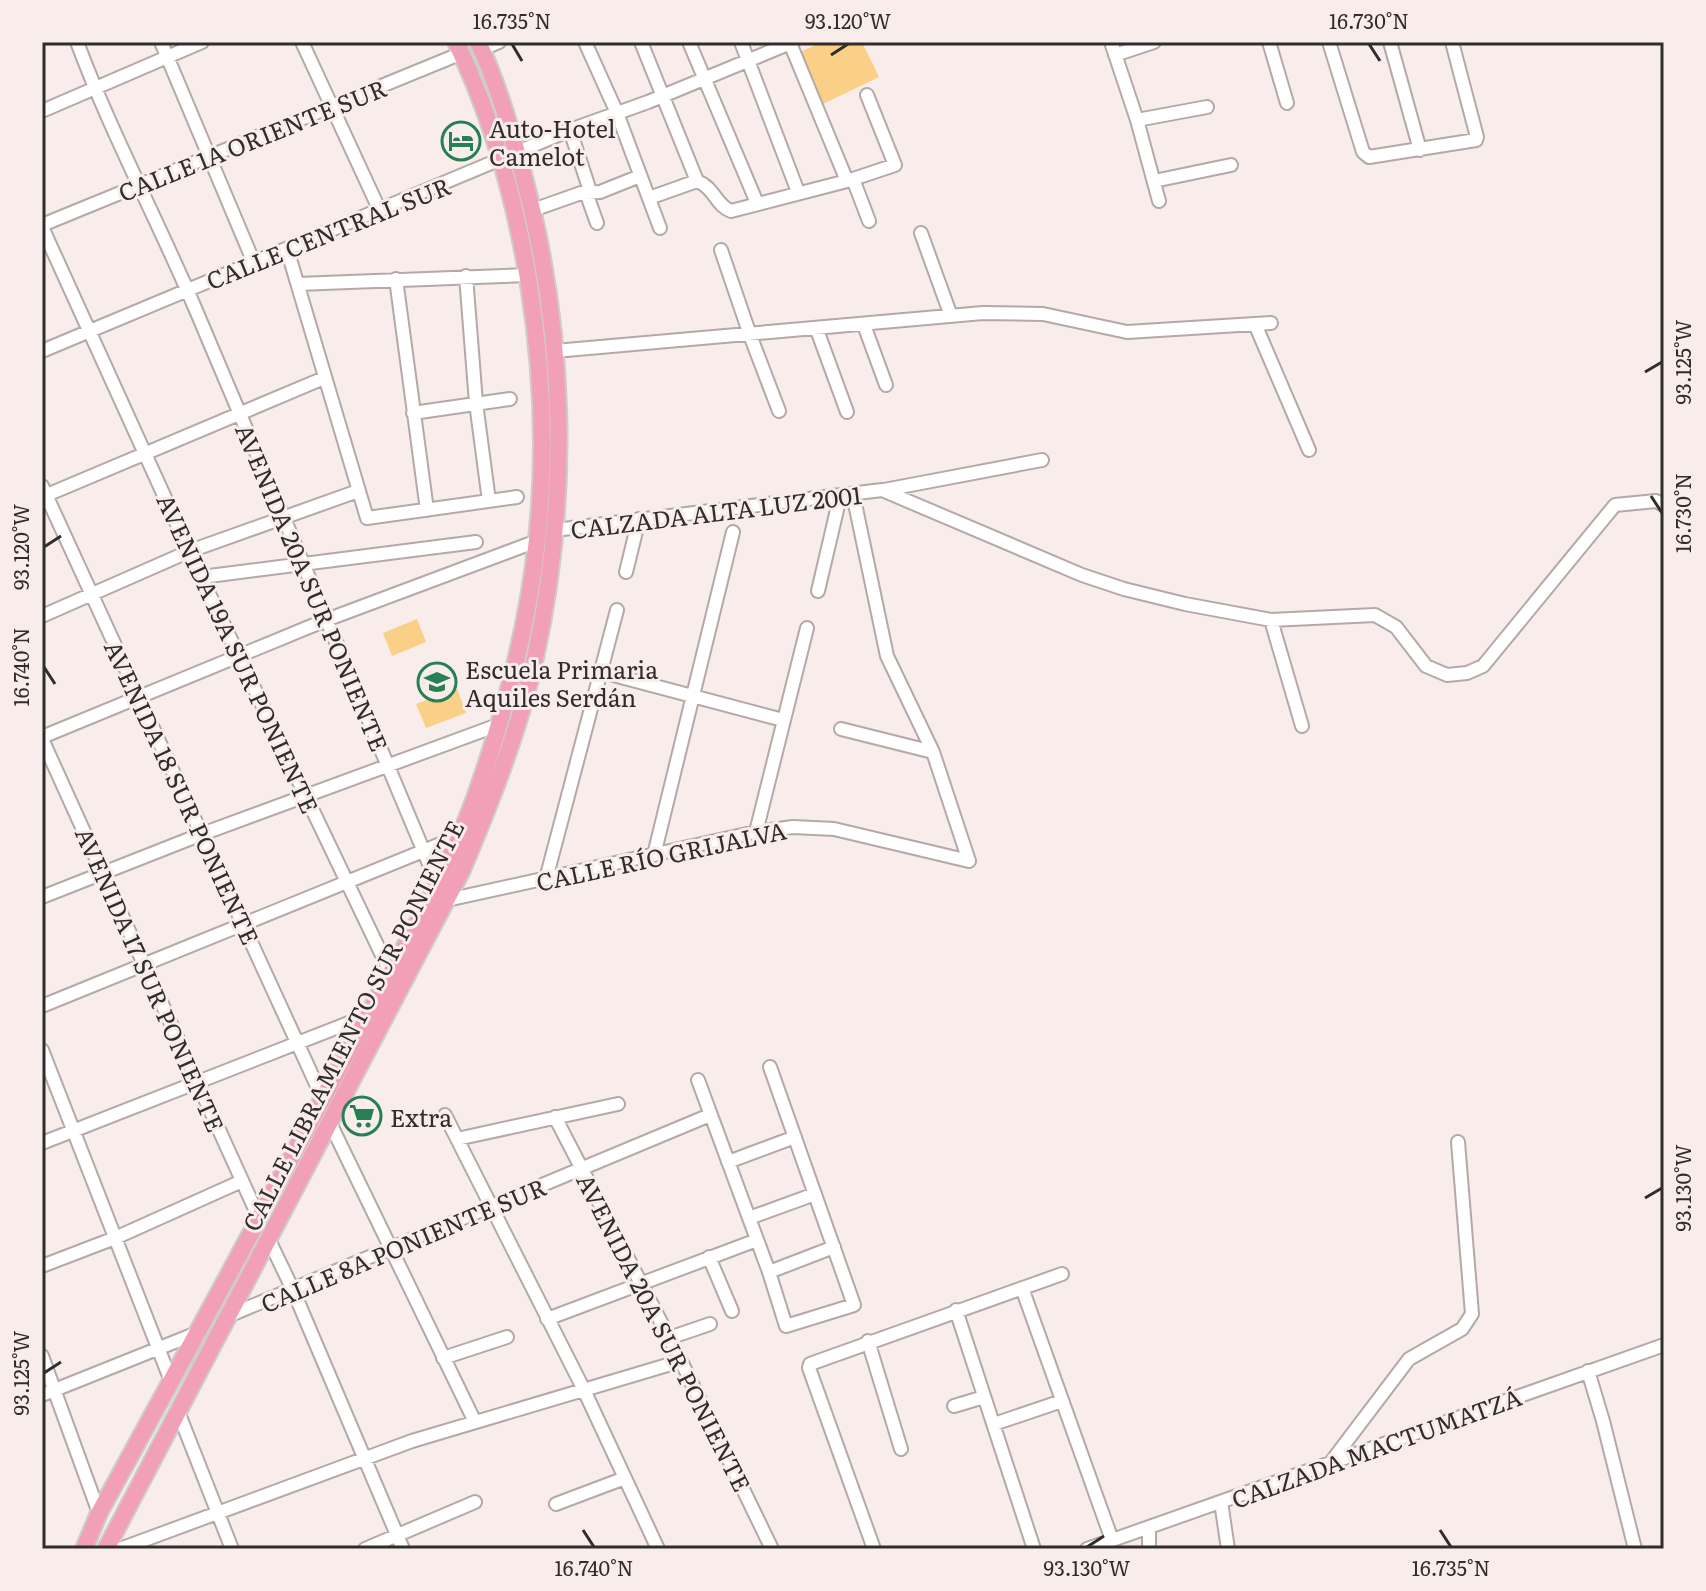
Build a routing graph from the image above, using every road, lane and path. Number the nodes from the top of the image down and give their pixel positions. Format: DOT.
graph roads {
  1 [pos="77,42"];
  2 [pos="161,42"];
  3 [pos="202,42"];
  4 [pos="302,42"];
  5 [pos="499,42"];
  6 [pos="585,42"];
  7 [pos="641,42"];
  8 [pos="689,42"];
  9 [pos="741,42"];
  10 [pos="1111,42"];
  11 [pos="1154,42"];
  12 [pos="1269,42"];
  13 [pos="1329,42"];
  14 [pos="1390,42"];
  15 [pos="1452,42"];
  16 [pos="791,43"];
  17 [pos="480,46"];
  18 [pos="459,48"];
  19 [pos="1115,55"];
  20 [pos="167,58"];
  21 [pos="748,60"];
  22 [pos="703,77"];
  23 [pos="94,89"];
  24 [pos="663,94"];
  25 [pos="867,95"];
  26 [pos="1287,103"];
  27 [pos="332,106"];
  28 [pos="1207,107"];
  29 [pos="42,111"];
  30 [pos="617,113"];
  31 [pos="1137,120"];
  32 [pos="570,130"];
  33 [pos="1420,150"];
  34 [pos="517,153"];
  35 [pos="209,157"];
  36 [pos="501,161"];
  37 [pos="1231,165"];
  38 [pos="640,176"];
  39 [pos="850,180"];
  40 [pos="697,181"];
  41 [pos="1154,181"];
  42 [pos="138,186"];
  43 [pos="798,192"];
  44 [pos="591,194"];
  45 [pos="649,198"];
  46 [pos="1159,201"];
  47 [pos="757,203"];
  48 [pos="533,210"];
  49 [pos="380,211"];
  50 [pos="869,221"];
  51 [pos="597,223"];
  52 [pos="42,226"];
  53 [pos="660,228"];
  54 [pos="921,233"];
  55 [pos="287,249"];
  56 [pos="721,250"];
  57 [pos="254,263"];
  58 [pos="526,275"];
  59 [pos="466,276"];
  60 [pos="396,279"];
  61 [pos="298,284"];
  62 [pos="188,290"];
  63 [pos="951,316"];
  64 [pos="1271,323"];
  65 [pos="1255,324"];
  66 [pos="864,325"];
  67 [pos="817,330"];
  68 [pos="90,331"];
  69 [pos="750,335"];
  70 [pos="42,351"];
  71 [pos="555,351"];
  72 [pos="324,378"];
  73 [pos="886,385"];
  74 [pos="510,399"];
  75 [pos="476,403"];
  76 [pos="779,411"];
  77 [pos="847,412"];
  78 [pos="413,413"];
  79 [pos="241,414"];
  80 [pos="1309,450"];
  81 [pos="147,453"];
  82 [pos="1042,460"];
  83 [pos="882,490"];
  84 [pos="358,491"];
  85 [pos="44,493"];
  86 [pos="846,495"];
  87 [pos="517,497"];
  88 [pos="489,501"];
  89 [pos="1664,505"];
  90 [pos="427,510"];
  91 [pos="284,517"];
  92 [pos="639,519"];
  93 [pos="555,530"];
  94 [pos="733,532"];
  95 [pos="537,541"];
  96 [pos="476,542"];
  97 [pos="190,551"];
  98 [pos="303,563"];
  99 [pos="626,572"];
  100 [pos="201,577"];
  101 [pos="818,591"];
  102 [pos="91,593"];
  103 [pos="617,610"];
  104 [pos="42,616"];
  105 [pos="326,620"];
  106 [pos="1271,620"];
  107 [pos="807,628"];
  108 [pos="240,656"];
  109 [pos="602,672"];
  110 [pos="692,695"];
  111 [pos="139,697"];
  112 [pos="783,720"];
  113 [pos="498,725"];
  114 [pos="1302,726"];
  115 [pos="841,729"];
  116 [pos="42,738"];
  117 [pos="933,752"];
  118 [pos="387,766"];
  119 [pos="305,794"];
  120 [pos="756,832"];
  121 [pos="202,834"];
  122 [pos="460,836"];
  123 [pos="423,851"];
  124 [pos="654,855"];
  125 [pos="102,873"];
  126 [pos="546,879"];
  127 [pos="346,882"];
  128 [pos="437,883"];
  129 [pos="42,897"];
  130 [pos="447,900"];
  131 [pos="243,924"];
  132 [pos="144,964"];
  133 [pos="391,974"];
  134 [pos="42,1006"];
  135 [pos="369,1015"];
  136 [pos="298,1043"];
  137 [pos="42,1050"];
  138 [pos="770,1067"];
  139 [pos="698,1080"];
  140 [pos="198,1082"];
  141 [pos="323,1099"];
  142 [pos="618,1104"];
  143 [pos="445,1115"];
  144 [pos="710,1115"];
  145 [pos="555,1117"];
  146 [pos="330,1123"];
  147 [pos="74,1131"];
  148 [pos="795,1137"];
  149 [pos="457,1139"];
  150 [pos="1458,1142"];
  151 [pos="42,1143"];
  152 [pos="728,1162"];
  153 [pos="582,1168"];
  154 [pos="242,1181"];
  155 [pos="815,1194"];
  156 [pos="490,1206"];
  157 [pos="259,1218"];
  158 [pos="749,1218"];
  159 [pos="115,1238"];
  160 [pos="269,1240"];
  161 [pos="757,1240"];
  162 [pos="834,1247"];
  163 [pos="389,1248"];
  164 [pos="709,1257"];
  165 [pos="42,1266"];
  166 [pos="769,1272"];
  167 [pos="1062,1274"];
  168 [pos="642,1284"];
  169 [pos="1022,1288"];
  170 [pos="293,1290"];
  171 [pos="956,1310"];
  172 [pos="732,1311"];
  173 [pos="228,1316"];
  174 [pos="547,1319"];
  175 [pos="710,1324"];
  176 [pos="197,1333"];
  177 [pos="507,1337"];
  178 [pos="669,1338"];
  179 [pos="868,1341"];
  180 [pos="1664,1345"];
  181 [pos="157,1347"];
  182 [pos="42,1356"];
  183 [pos="443,1358"];
  184 [pos="681,1361"];
  185 [pos="1588,1371"];
  186 [pos="173,1377"];
  187 [pos="190,1386"];
  188 [pos="584,1390"];
  189 [pos="48,1392"];
  190 [pos="984,1397"];
  191 [pos="1062,1401"];
  192 [pos="954,1406"];
  193 [pos="177,1409"];
  194 [pos="475,1422"];
  195 [pos="994,1424"];
  196 [pos="901,1449"];
  197 [pos="366,1458"];
  198 [pos="1331,1462"];
  199 [pos="625,1478"];
  200 [pos="475,1502"];
  201 [pos="1221,1502"];
  202 [pos="556,1504"];
  203 [pos="99,1513"];
  204 [pos="218,1513"];
  205 [pos="1149,1527"];
  206 [pos="398,1536"];
  207 [pos="1112,1540"];
  208 [pos="657,1545"];
  209 [pos="84,1549"];
  210 [pos="91,1549"];
  211 [pos="99,1549"];
  212 [pos="106,1549"];
  213 [pos="120,1549"];
  214 [pos="232,1549"];
  215 [pos="365,1549"];
  216 [pos="403,1549"];
  217 [pos="641,1549"];
  218 [pos="772,1549"];
  219 [pos="874,1549"];
  220 [pos="1034,1549"];
  221 [pos="1087,1549"];
  222 [pos="1149,1549"];
  223 [pos="1228,1549"];
  224 [pos="1635,1549"];
  1 -- 23 [label="street, AVENIDA 20A SUR PONIENTE"];
  2 -- 20 [label="street"];
  3 -- 20 [label="street"];
  4 -- 27 [label="street"];
  5 -- 17 [label="street"];
  6 -- 30 [label="street"];
  7 -- 24 [label="street"];
  8 -- 22 [label="street"];
  9 -- 21 [label="street"];
  10 -- 19 [label="street"];
  11 -- 19 [label="street"];
  12 -- 26 [label="street"];
  13 -- 33 [label="street"];
  14 -- 33 [label="street"];
  15 -- 33 [label="street"];
  16 -- 21 [label="street, CALLE CENTRAL SUR"];
  16 -- 39 [label="street"];
  17 -- 34 [label="main road, CALLE LIBRAMIENTO SUR PONIENTE"];
  18 -- 27 [label="street, CALLE 1A ORIENTE SUR"];
  18 -- 36 [label="main road, CALLE LIBRAMIENTO SUR PONIENTE"];
  19 -- 31 [label="street"];
  20 -- 23 [label="street"];
  20 -- 35 [label="street"];
  21 -- 22 [label="street, CALLE CENTRAL SUR"];
  21 -- 43 [label="street"];
  22 -- 24 [label="street, CALLE CENTRAL SUR"];
  22 -- 47 [label="street"];
  23 -- 29 [label="street"];
  23 -- 42 [label="street, AVENIDA 20A SUR PONIENTE"];
  24 -- 30 [label="street, CALLE CENTRAL SUR"];
  24 -- 40 [label="street"];
  25 -- 39 [label="street"];
  27 -- 35 [label="street, CALLE 1A ORIENTE SUR"];
  27 -- 49 [label="street"];
  28 -- 31 [label="street"];
  30 -- 32 [label="street, CALLE CENTRAL SUR"];
  30 -- 38 [label="street"];
  31 -- 41 [label="street"];
  32 -- 34 [label="street, CALLE CENTRAL SUR"];
  32 -- 44 [label="street"];
  34 -- 36 [label="street, CALLE CENTRAL SUR"];
  34 -- 48 [label="main road, CALLE LIBRAMIENTO SUR PONIENTE"];
  35 -- 42 [label="street, CALLE 1A ORIENTE SUR"];
  35 -- 57 [label="street"];
  36 -- 49 [label="street, CALLE CENTRAL SUR"];
  36 -- 58 [label="main road, CALLE LIBRAMIENTO SUR PONIENTE"];
  37 -- 41 [label="street"];
  38 -- 44 [label="street"];
  38 -- 45 [label="street"];
  39 -- 43 [label="street"];
  39 -- 50 [label="street"];
  40 -- 45 [label="street"];
  40 -- 47 [label="street"];
  41 -- 46 [label="street"];
  42 -- 52 [label="street, CALLE 1A ORIENTE SUR"];
  42 -- 62 [label="street, AVENIDA 20A SUR PONIENTE"];
  43 -- 47 [label="street"];
  44 -- 48 [label="street"];
  44 -- 51 [label="street"];
  45 -- 53 [label="street"];
  48 -- 71 [label="main road, CALLE LIBRAMIENTO SUR PONIENTE"];
  49 -- 55 [label="street, CALLE CENTRAL SUR"];
  52 -- 68 [label="street, AVENIDA 19A SUR PONIENTE"];
  54 -- 63 [label="street"];
  55 -- 57 [label="street, CALLE CENTRAL SUR"];
  55 -- 61 [label="street"];
  56 -- 69 [label="street"];
  57 -- 62 [label="street, CALLE CENTRAL SUR"];
  58 -- 59 [label="street"];
  58 -- 95 [label="main road, CALLE LIBRAMIENTO SUR PONIENTE"];
  59 -- 60 [label="street"];
  59 -- 75 [label="street"];
  60 -- 61 [label="street"];
  60 -- 78 [label="street"];
  61 -- 72 [label="street"];
  62 -- 68 [label="street, CALLE CENTRAL SUR"];
  62 -- 79 [label="street, AVENIDA 20A SUR PONIENTE"];
  63 -- 65 [label="street"];
  63 -- 66 [label="street"];
  64 -- 65 [label="street"];
  65 -- 80 [label="street"];
  66 -- 67 [label="street"];
  66 -- 73 [label="street"];
  67 -- 69 [label="street"];
  67 -- 77 [label="street"];
  68 -- 70 [label="street, CALLE CENTRAL SUR"];
  68 -- 81 [label="street, AVENIDA 19A SUR PONIENTE"];
  69 -- 71 [label="street"];
  69 -- 76 [label="street"];
  71 -- 93 [label="main road, CALLE LIBRAMIENTO SUR PONIENTE"];
  72 -- 79 [label="street"];
  72 -- 84 [label="street"];
  74 -- 75 [label="street"];
  75 -- 78 [label="street"];
  75 -- 88 [label="street"];
  78 -- 90 [label="street"];
  79 -- 81 [label="street"];
  79 -- 91 [label="street, AVENIDA 20A SUR PONIENTE"];
  81 -- 85 [label="street"];
  81 -- 97 [label="street, AVENIDA 19A SUR PONIENTE"];
  82 -- 83 [label="street"];
  83 -- 86 [label="street, CALZADA ALTA LUZ 2001"];
  83 -- 106 [label="street, CALZADA ALTA LUZ 2001"];
  84 -- 90 [label="street"];
  84 -- 91 [label="street"];
  85 -- 102 [label="street, AVENIDA 18 SUR PONIENTE"];
  86 -- 92 [label="street, CALZADA ALTA LUZ 2001"];
  86 -- 101 [label="street"];
  86 -- 117 [label="street"];
  87 -- 88 [label="street"];
  88 -- 90 [label="street"];
  89 -- 106 [label="street, CALZADA ALTA LUZ 2001"];
  91 -- 97 [label="street"];
  91 -- 98 [label="street, AVENIDA 20A SUR PONIENTE"];
  92 -- 93 [label="street, CALZADA ALTA LUZ 2001"];
  92 -- 99 [label="street"];
  93 -- 130 [label="main road, CALLE LIBRAMIENTO SUR PONIENTE"];
  94 -- 110 [label="street"];
  95 -- 105 [label="street"];
  95 -- 113 [label="main road, CALLE LIBRAMIENTO SUR PONIENTE"];
  96 -- 98 [label="street"];
  97 -- 100 [label="street, AVENIDA 19A SUR PONIENTE"];
  97 -- 102 [label="street"];
  98 -- 100 [label="street"];
  98 -- 105 [label="street, AVENIDA 20A SUR PONIENTE"];
  100 -- 108 [label="street, AVENIDA 19A SUR PONIENTE"];
  102 -- 104 [label="street"];
  102 -- 111 [label="street, AVENIDA 18 SUR PONIENTE"];
  103 -- 109 [label="street"];
  105 -- 108 [label="street"];
  105 -- 118 [label="street, AVENIDA 20A SUR PONIENTE"];
  106 -- 114 [label="street"];
  107 -- 112 [label="street"];
  108 -- 111 [label="street"];
  108 -- 119 [label="street, AVENIDA 19A SUR PONIENTE"];
  109 -- 110 [label="street"];
  109 -- 126 [label="street"];
  110 -- 112 [label="street"];
  110 -- 124 [label="street"];
  111 -- 116 [label="street"];
  111 -- 121 [label="street, AVENIDA 18 SUR PONIENTE"];
  112 -- 120 [label="street"];
  113 -- 118 [label="street"];
  113 -- 122 [label="main road, CALLE LIBRAMIENTO SUR PONIENTE"];
  115 -- 117 [label="street"];
  116 -- 125 [label="street, AVENIDA 17 SUR PONIENTE"];
  117 -- 120 [label="street, CALLE RÍO GRIJALVA"];
  118 -- 119 [label="street"];
  118 -- 123 [label="street, AVENIDA 20A SUR PONIENTE"];
  119 -- 121 [label="street"];
  119 -- 127 [label="street, AVENIDA 19A SUR PONIENTE"];
  120 -- 124 [label="street, CALLE RÍO GRIJALVA"];
  121 -- 125 [label="street"];
  121 -- 131 [label="street, AVENIDA 18 SUR PONIENTE"];
  122 -- 123 [label="street"];
  122 -- 128 [label="main road, CALLE LIBRAMIENTO SUR PONIENTE"];
  123 -- 127 [label="street"];
  123 -- 128 [label="street, AVENIDA 20A SUR PONIENTE"];
  124 -- 126 [label="street, CALLE RÍO GRIJALVA"];
  125 -- 129 [label="street"];
  125 -- 132 [label="street, AVENIDA 17 SUR PONIENTE"];
  126 -- 130 [label="street, CALLE RÍO GRIJALVA"];
  127 -- 131 [label="street"];
  127 -- 133 [label="street, AVENIDA 19A SUR PONIENTE"];
  128 -- 133 [label="main road, CALLE LIBRAMIENTO SUR PONIENTE"];
  130 -- 146 [label="main road, CALLE LIBRAMIENTO SUR PONIENTE"];
  131 -- 132 [label="street"];
  131 -- 136 [label="street, AVENIDA 18 SUR PONIENTE"];
  132 -- 134 [label="street"];
  132 -- 140 [label="street, AVENIDA 17 SUR PONIENTE"];
  133 -- 135 [label="main road, CALLE LIBRAMIENTO SUR PONIENTE"];
  135 -- 136 [label="street"];
  135 -- 141 [label="main road, CALLE LIBRAMIENTO SUR PONIENTE"];
  136 -- 140 [label="street"];
  136 -- 141 [label="street, AVENIDA 18 SUR PONIENTE"];
  137 -- 147 [label="street"];
  138 -- 148 [label="street"];
  139 -- 144 [label="street"];
  140 -- 147 [label="street"];
  140 -- 154 [label="street, AVENIDA 17 SUR PONIENTE"];
  141 -- 157 [label="main road, CALLE LIBRAMIENTO SUR PONIENTE"];
  142 -- 145 [label="street"];
  143 -- 149 [label="street"];
  144 -- 152 [label="street"];
  144 -- 153 [label="street, CALLE 8A PONIENTE SUR"];
  145 -- 149 [label="street"];
  145 -- 153 [label="street, AVENIDA 20A SUR PONIENTE"];
  146 -- 160 [label="main road, CALLE LIBRAMIENTO SUR PONIENTE"];
  146 -- 163 [label="street"];
  147 -- 151 [label="street"];
  147 -- 159 [label="street"];
  148 -- 152 [label="street"];
  148 -- 155 [label="street"];
  149 -- 156 [label="street"];
  150 -- 198 [label="street"];
  152 -- 158 [label="street"];
  153 -- 156 [label="street, CALLE 8A PONIENTE SUR"];
  153 -- 168 [label="street, AVENIDA 20A SUR PONIENTE"];
  154 -- 157 [label="street, AVENIDA 17 SUR PONIENTE"];
  154 -- 159 [label="street"];
  155 -- 158 [label="street"];
  155 -- 162 [label="street"];
  156 -- 163 [label="street, CALLE 8A PONIENTE SUR"];
  156 -- 174 [label="street"];
  157 -- 176 [label="main road, CALLE LIBRAMIENTO SUR PONIENTE"];
  158 -- 161 [label="street"];
  159 -- 165 [label="street"];
  159 -- 181 [label="street"];
  160 -- 170 [label="street"];
  160 -- 173 [label="main road, CALLE LIBRAMIENTO SUR PONIENTE"];
  161 -- 164 [label="street"];
  161 -- 166 [label="street"];
  162 -- 166 [label="street"];
  162 -- 166 [label="street"];
  163 -- 170 [label="street, CALLE 8A PONIENTE SUR"];
  163 -- 183 [label="street"];
  164 -- 168 [label="street"];
  164 -- 172 [label="street"];
  167 -- 169 [label="street"];
  168 -- 174 [label="street"];
  168 -- 178 [label="street, AVENIDA 20A SUR PONIENTE"];
  169 -- 171 [label="street"];
  169 -- 191 [label="street"];
  170 -- 173 [label="street, CALLE 8A PONIENTE SUR"];
  170 -- 197 [label="street"];
  171 -- 179 [label="street"];
  171 -- 190 [label="street"];
  173 -- 187 [label="main road, CALLE LIBRAMIENTO SUR PONIENTE"];
  174 -- 188 [label="street"];
  175 -- 178 [label="street"];
  176 -- 181 [label="street"];
  176 -- 186 [label="main road, CALLE LIBRAMIENTO SUR PONIENTE"];
  177 -- 183 [label="street"];
  178 -- 184 [label="street, AVENIDA 20A SUR PONIENTE"];
  179 -- 196 [label="street"];
  179 -- 219 [label="street"];
  180 -- 185 [label="street, CALZADA MACTUMATZÁ"];
  181 -- 186 [label="street"];
  181 -- 189 [label="street"];
  182 -- 189 [label="street"];
  183 -- 194 [label="street"];
  184 -- 188 [label="street"];
  184 -- 218 [label="street, AVENIDA 20A SUR PONIENTE"];
  185 -- 198 [label="street, CALZADA MACTUMATZÁ"];
  185 -- 224 [label="street"];
  186 -- 203 [label="main road, CALLE LIBRAMIENTO SUR PONIENTE"];
  186 -- 210 [label="main road, CALLE LIBRAMIENTO SUR PONIENTE"];
  187 -- 193 [label="main road, CALLE LIBRAMIENTO SUR PONIENTE"];
  187 -- 211 [label="main road, CALLE LIBRAMIENTO SUR PONIENTE"];
  188 -- 194 [label="street"];
  188 -- 199 [label="street"];
  189 -- 203 [label="street"];
  190 -- 192 [label="street"];
  190 -- 195 [label="street"];
  191 -- 195 [label="street"];
  191 -- 207 [label="street"];
  193 -- 204 [label="street"];
  193 -- 212 [label="main road, CALLE LIBRAMIENTO SUR PONIENTE"];
  194 -- 197 [label="street"];
  195 -- 220 [label="street"];
  197 -- 204 [label="street"];
  197 -- 206 [label="street"];
  198 -- 201 [label="street, CALZADA MACTUMATZÁ"];
  199 -- 202 [label="street"];
  199 -- 208 [label="street"];
  200 -- 206 [label="street"];
  201 -- 205 [label="street, CALZADA MACTUMATZÁ"];
  201 -- 223 [label="street"];
  203 -- 209 [label="main road, CALLE LIBRAMIENTO SUR PONIENTE"];
  204 -- 213 [label="street"];
  204 -- 214 [label="street"];
  205 -- 207 [label="street, CALZADA MACTUMATZÁ"];
  205 -- 222 [label="street"];
  206 -- 215 [label="street"];
  206 -- 216 [label="street"];
  207 -- 221 [label="street, CALZADA MACTUMATZÁ"];
  208 -- 217 [label="street"];
}
